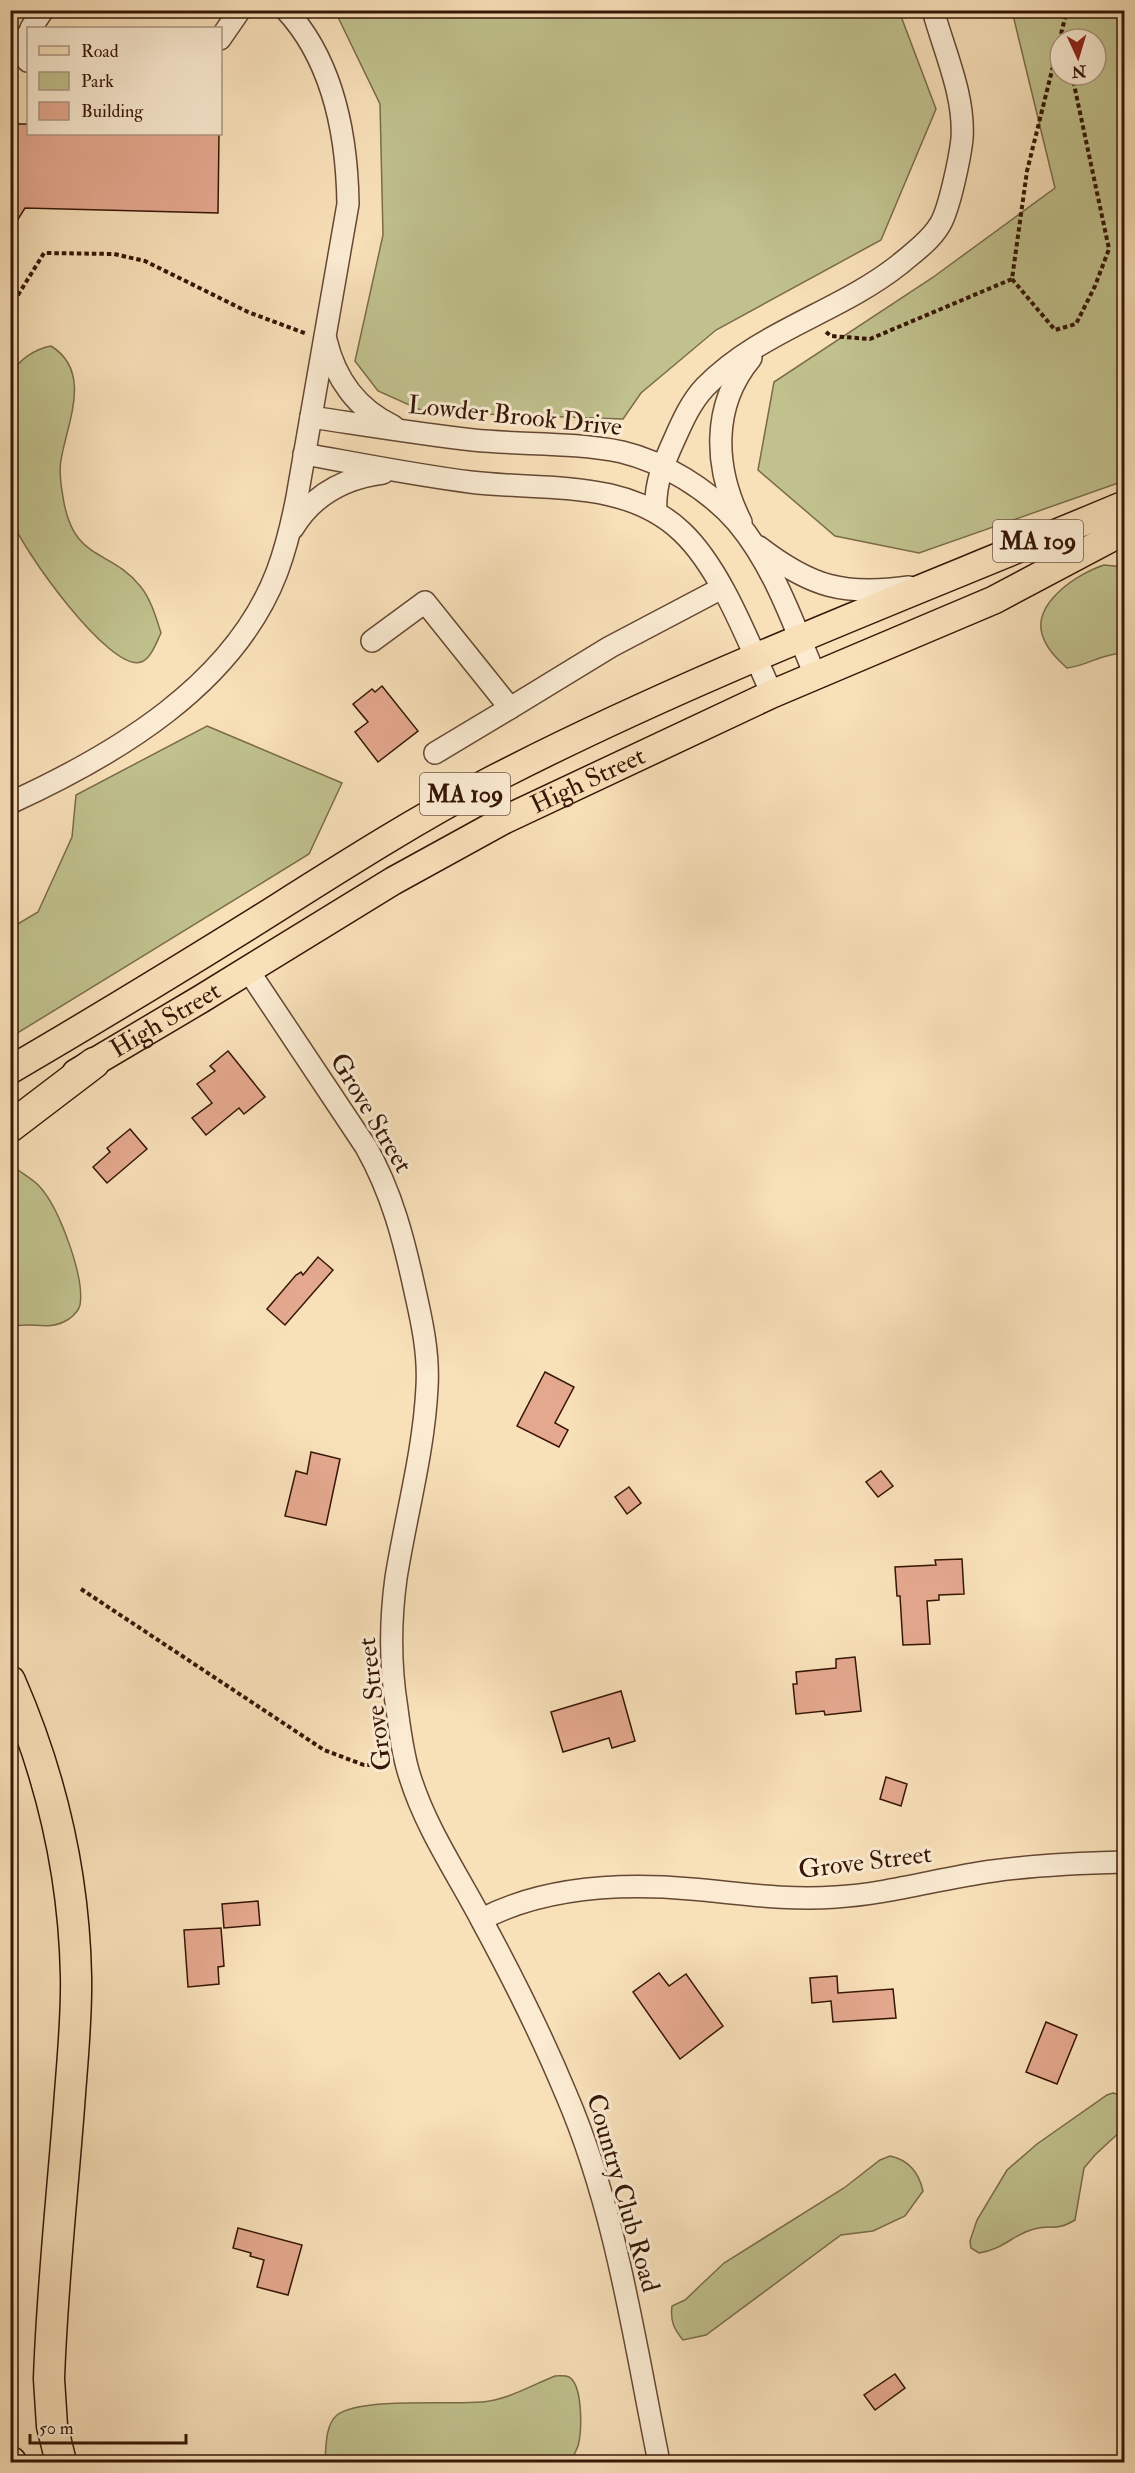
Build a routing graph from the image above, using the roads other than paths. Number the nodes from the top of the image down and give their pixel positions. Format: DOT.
graph roads {
  1 [pos="43,10"];
  2 [pos="240,10"];
  3 [pos="286,10"];
  4 [pos="933,10"];
  5 [pos="32,27"];
  6 [pos="27,36"];
  7 [pos="222,36"];
  8 [pos="27,60"];
  9 [pos="771,338"];
  10 [pos="325,339"];
  11 [pos="311,417"];
  12 [pos="413,433"];
  13 [pos="304,454"];
  14 [pos="662,467"];
  15 [pos="404,472"];
  16 [pos="1125,505"];
  17 [pos="656,512"];
  18 [pos="1125,531"];
  19 [pos="290,534"];
  20 [pos="747,534"];
  21 [pos="951,577"];
  22 [pos="722,588"];
  23 [pos="800,639"];
  24 [pos="372,641"];
  25 [pos="755,658"];
  26 [pos="815,675"];
  27 [pos="772,694"];
  28 [pos="510,708"];
  29 [pos="435,753"];
  30 [pos="10,803"];
  31 [pos="248,970"];
  32 [pos="94,1063"];
  33 [pos="10,1070"];
  34 [pos="10,1112"];
  35 [pos="10,1127"];
  36 [pos="10,1681"];
  37 [pos="1125,1862"];
  38 [pos="482,1919"];
  39 [pos="61,2463"];
  40 [pos="659,2463"];
  1 -- 5 [label="street"];
  2 -- 7 [label="street"];
  3 -- 10 [label="street"];
  4 -- 9 [label="street"];
  6 -- 8 [label="street"];
  9 -- 14 [label="street"];
  9 -- 20 [label="street"];
  10 -- 11 [label="street"];
  10 -- 12 [label="street"];
  11 -- 12 [label="street, Lowder Brook Drive"];
  11 -- 13 [label="street"];
  12 -- 14 [label="street, Lowder Brook Drive"];
  13 -- 15 [label="street"];
  13 -- 19 [label="street"];
  14 -- 17 [label="street"];
  14 -- 20 [label="street, Lowder Brook Drive"];
  15 -- 17 [label="street"];
  15 -- 19 [label="street"];
  16 -- 21 [label="main road, High Street / MA 109"];
  17 -- 22 [label="street"];
  18 -- 26 [label="main road, High Street / MA 109"];
  19 -- 30 [label="street"];
  20 -- 21 [label="street"];
  20 -- 23 [label="street, Lowder Brook Drive"];
  21 -- 23 [label="main road, High Street / MA 109"];
  22 -- 25 [label="street"];
  22 -- 28 [label="street"];
  23 -- 25 [label="main road, High Street / MA 109"];
  23 -- 26 [label="street, Lowder Brook Drive"];
  24 -- 28 [label="street"];
  25 -- 27 [label="street"];
  25 -- 33 [label="main road, High Street / MA 109"];
  26 -- 27 [label="main road, High Street / MA 109"];
  27 -- 31 [label="main road, High Street / MA 109"];
  28 -- 29 [label="street"];
  31 -- 32 [label="main road, High Street / MA 109"];
  31 -- 38 [label="street, Grove Street"];
  32 -- 34 [label="main road, High Street / MA 109"];
  32 -- 35 [label="highway"];
  36 -- 39 [label="highway"];
  37 -- 38 [label="street, Grove Street"];
  38 -- 40 [label="street, Country Club Road"];
}
